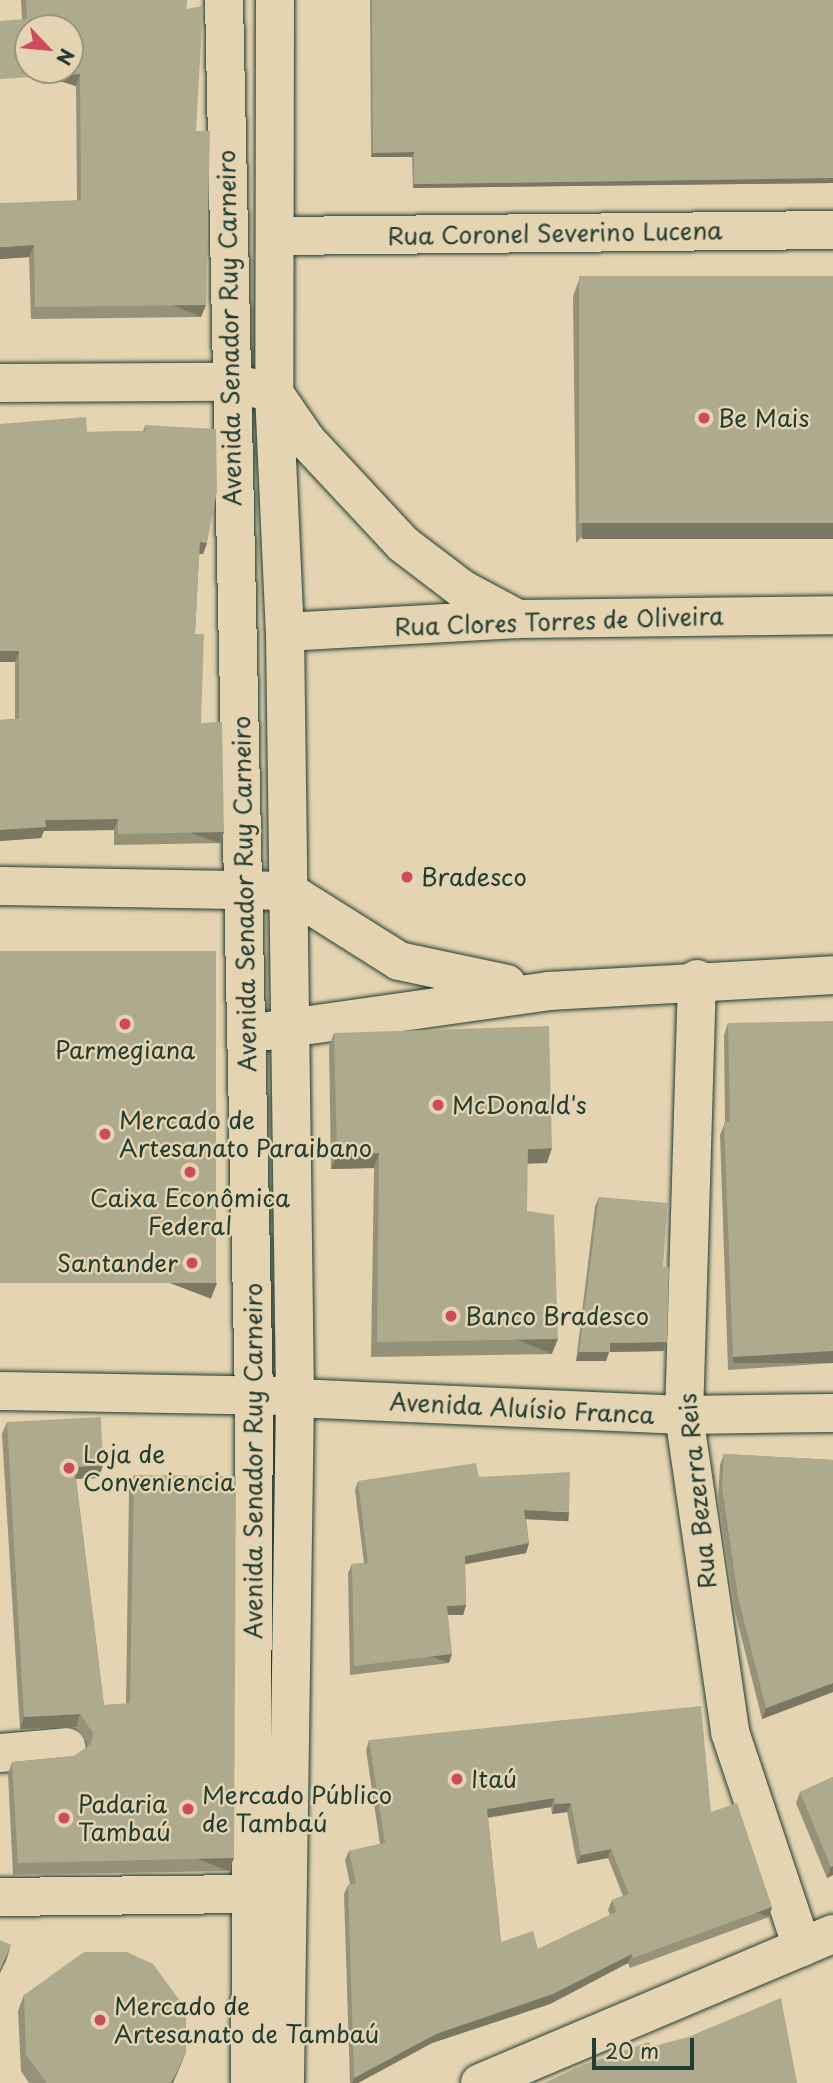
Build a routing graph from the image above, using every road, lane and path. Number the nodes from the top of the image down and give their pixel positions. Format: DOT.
graph roads {
  1 [pos="224,0"];
  2 [pos="275,0"];
  3 [pos="833,230"];
  4 [pos="278,236"];
  5 [pos="228,382"];
  6 [pos="0,383"];
  7 [pos="274,393"];
  8 [pos="833,615"];
  9 [pos="517,619"];
  10 [pos="285,632"];
  11 [pos="0,887"];
  12 [pos="245,888"];
  13 [pos="288,891"];
  14 [pos="833,975"];
  15 [pos="697,979"];
  16 [pos="550,991"];
  17 [pos="292,1028"];
  18 [pos="248,1035"];
  19 [pos="0,1391"];
  20 [pos="254,1393"];
  21 [pos="295,1398"];
  22 [pos="833,1413"];
  23 [pos="684,1415"];
  24 [pos="67,1747"];
  25 [pos="0,1753"];
  26 [pos="254,1894"];
  27 [pos="0,1898"];
  28 [pos="817,1941"];
  29 [pos="250,2083"];
  30 [pos="285,2083"];
  31 [pos="480,2083"];
  1 -- 5 [label="main road, Avenida Senador Ruy Carneiro"];
  2 -- 4 [label="main road, Avenida Senador Ruy Carneiro"];
  3 -- 4 [label="main road, Rua Coronel Severino Lucena"];
  4 -- 7 [label="main road, Avenida Senador Ruy Carneiro"];
  5 -- 6 [label="main road"];
  5 -- 7 [label="main road"];
  5 -- 12 [label="main road, Avenida Senador Ruy Carneiro"];
  7 -- 9 [label="main road"];
  7 -- 10 [label="main road, Avenida Senador Ruy Carneiro"];
  8 -- 9 [label="main road, Rua Clores Torres de Oliveira"];
  9 -- 10 [label="main road, Rua Clores Torres de Oliveira"];
  10 -- 13 [label="main road, Avenida Senador Ruy Carneiro"];
  11 -- 12 [label="main road"];
  12 -- 13 [label="main road"];
  12 -- 18 [label="main road, Avenida Senador Ruy Carneiro"];
  13 -- 16 [label="main road"];
  13 -- 17 [label="main road, Avenida Senador Ruy Carneiro"];
  14 -- 15 [label="main road"];
  15 -- 16 [label="main road"];
  15 -- 23 [label="main road, Rua Bezerra Reis"];
  16 -- 17 [label="main road"];
  17 -- 18 [label="main road"];
  17 -- 21 [label="main road, Avenida Senador Ruy Carneiro"];
  18 -- 20 [label="main road, Avenida Senador Ruy Carneiro"];
  19 -- 20 [label="main road, Avenida Aluísio Franca"];
  20 -- 21 [label="main road, Avenida Aluísio Franca"];
  20 -- 26 [label="main road, Avenida Senador Ruy Carneiro"];
  21 -- 23 [label="main road, Avenida Aluísio Franca"];
  21 -- 30 [label="main road, Avenida Senador Ruy Carneiro"];
  22 -- 23 [label="main road, Avenida Aluísio Franca"];
  23 -- 28 [label="main road, Rua Bezerra Reis"];
  24 -- 25 [label="main road"];
  26 -- 27 [label="main road"];
  26 -- 29 [label="main road, Avenida Senador Ruy Carneiro"];
  28 -- 31 [label="main road"];
}
